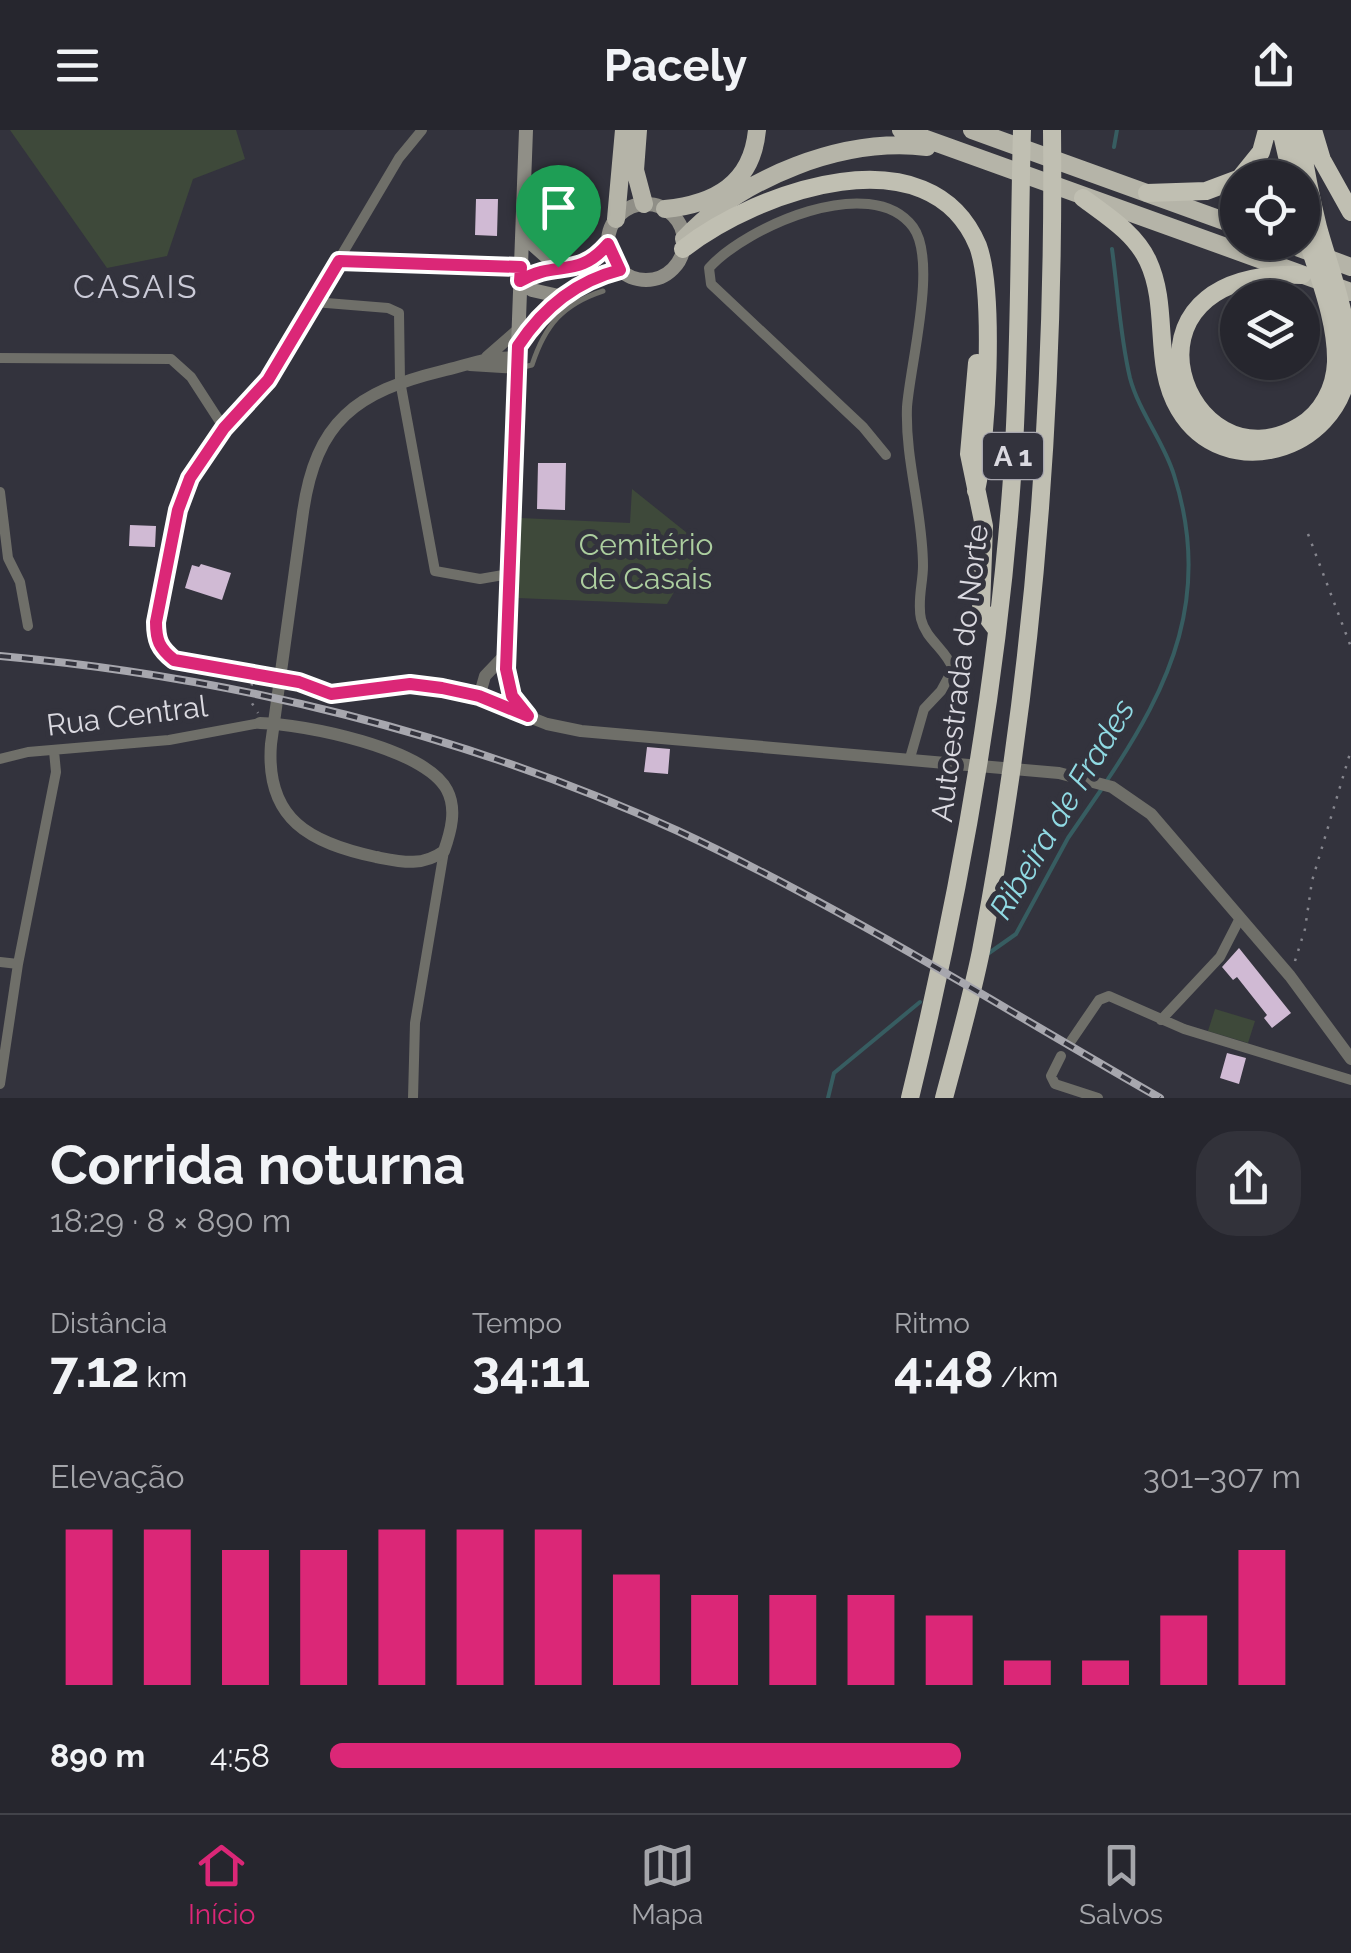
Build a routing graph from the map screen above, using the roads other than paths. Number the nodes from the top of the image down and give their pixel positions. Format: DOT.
graph roads {
  1 [pos="422,130"];
  2 [pos="526,130"];
  3 [pos="624,130"];
  4 [pos="638,130"];
  5 [pos="757,130"];
  6 [pos="900,130"];
  7 [pos="972,130"];
  8 [pos="1022,130"];
  9 [pos="1267,130"];
  10 [pos="1280,130"];
  11 [pos="1299,130"];
  12 [pos="1313,130"];
  13 [pos="1052,132"];
  14 [pos="968,155"];
  15 [pos="1256,160"];
  16 [pos="1288,160"];
  17 [pos="1220,185"];
  18 [pos="1147,193"];
  19 [pos="1083,198"];
  20 [pos="644,204"];
  21 [pos="664,208"];
  22 [pos="1351,212"];
  23 [pos="616,218"];
  24 [pos="1220,219"];
  25 [pos="522,226"];
  26 [pos="608,244"];
  27 [pos="684,244"];
  28 [pos="1320,256"];
  29 [pos="1312,260"];
  30 [pos="339,261"];
  31 [pos="558,267"];
  32 [pos="1351,267"];
  33 [pos="620,270"];
  34 [pos="520,274"];
  35 [pos="1308,277"];
  36 [pos="603,290"];
  37 [pos="1351,292"];
  38 [pos="563,297"];
  39 [pos="314,302"];
  40 [pos="518,329"];
  41 [pos="518,357"];
  42 [pos="0,358"];
  43 [pos="487,363"];
  44 [pos="394,383"];
  45 [pos="516,394"];
  46 [pos="224,428"];
  47 [pos="886,455"];
  48 [pos="0,492"];
  49 [pos="4,560"];
  50 [pos="508,574"];
  51 [pos="28,626"];
  52 [pos="997,630"];
  53 [pos="506,662"];
  54 [pos="484,698"];
  55 [pos="528,716"];
  56 [pos="262,723"];
  57 [pos="54,751"];
  58 [pos="910,758"];
  59 [pos="0,759"];
  60 [pos="444,851"];
  61 [pos="1239,920"];
  62 [pos="0,962"];
  63 [pos="18,964"];
  64 [pos="1161,1020"];
  65 [pos="1071,1041"];
  66 [pos="1061,1056"];
  67 [pos="1351,1060"];
  68 [pos="1351,1080"];
  69 [pos="0,1084"];
  70 [pos="413,1098"];
  71 [pos="910,1098"];
  72 [pos="944,1098"];
  73 [pos="1098,1098"];
  1 -- 30 [label="street"];
  2 -- 25 [label="main road"];
  3 -- 23 [label="highway"];
  4 -- 20 [label="highway"];
  5 -- 21 [label="highway"];
  6 -- 14 [label="highway"];
  7 -- 18 [label="highway"];
  8 -- 52 [label="highway, Autoestrada do Norte / A 1"];
  9 -- 15 [label="highway"];
  10 -- 16 [label="highway"];
  11 -- 19 [label="highway"];
  12 -- 22 [label="highway"];
  13 -- 72 [label="highway, Autoestrada do Norte / A 1"];
  14 -- 19 [label="highway"];
  14 -- 27 [label="highway"];
  17 -- 18 [label="highway"];
  18 -- 24 [label="highway"];
  19 -- 35 [label="highway"];
  20 -- 21 [label="main road"];
  20 -- 23 [label="main road"];
  21 -- 27 [label="main road"];
  23 -- 26 [label="main road"];
  25 -- 31 [label="main road"];
  25 -- 34 [label="main road"];
  26 -- 31 [label="main road"];
  26 -- 33 [label="main road"];
  27 -- 33 [label="main road"];
  27 -- 52 [label="highway"];
  28 -- 32 [label="highway"];
  29 -- 35 [label="highway"];
  30 -- 34 [label="street"];
  30 -- 39 [label="street"];
  31 -- 34 [label="main road"];
  33 -- 38 [label="main road"];
  34 -- 38 [label="main road"];
  34 -- 40 [label="main road"];
  35 -- 37 [label="highway"];
  36 -- 41 [label="lane"];
  38 -- 41 [label="main road"];
  39 -- 44 [label="street"];
  39 -- 46 [label="street"];
  40 -- 41 [label="main road"];
  40 -- 43 [label="street"];
  41 -- 43 [label="street"];
  41 -- 45 [label="street"];
  42 -- 46 [label="street"];
  43 -- 44 [label="street"];
  43 -- 45 [label="street"];
  44 -- 50 [label="street"];
  44 -- 60 [label="street"];
  45 -- 50 [label="street"];
  46 -- 54 [label="street"];
  47 -- 58 [label="street"];
  48 -- 49 [label="street"];
  49 -- 51 [label="street"];
  50 -- 53 [label="street"];
  52 -- 71 [label="highway, Autoestrada do Norte / A 1"];
  53 -- 54 [label="street"];
  53 -- 55 [label="street"];
  54 -- 55 [label="street"];
  55 -- 58 [label="street"];
  56 -- 57 [label="street, Rua Central"];
  56 -- 60 [label="street"];
  57 -- 59 [label="street, Rua Central"];
  57 -- 63 [label="street"];
  58 -- 61 [label="street"];
  60 -- 70 [label="street"];
  61 -- 64 [label="street"];
  61 -- 67 [label="street"];
  62 -- 63 [label="street"];
  63 -- 69 [label="street"];
  64 -- 65 [label="street"];
  64 -- 68 [label="street"];
  66 -- 73 [label="street"];
}
